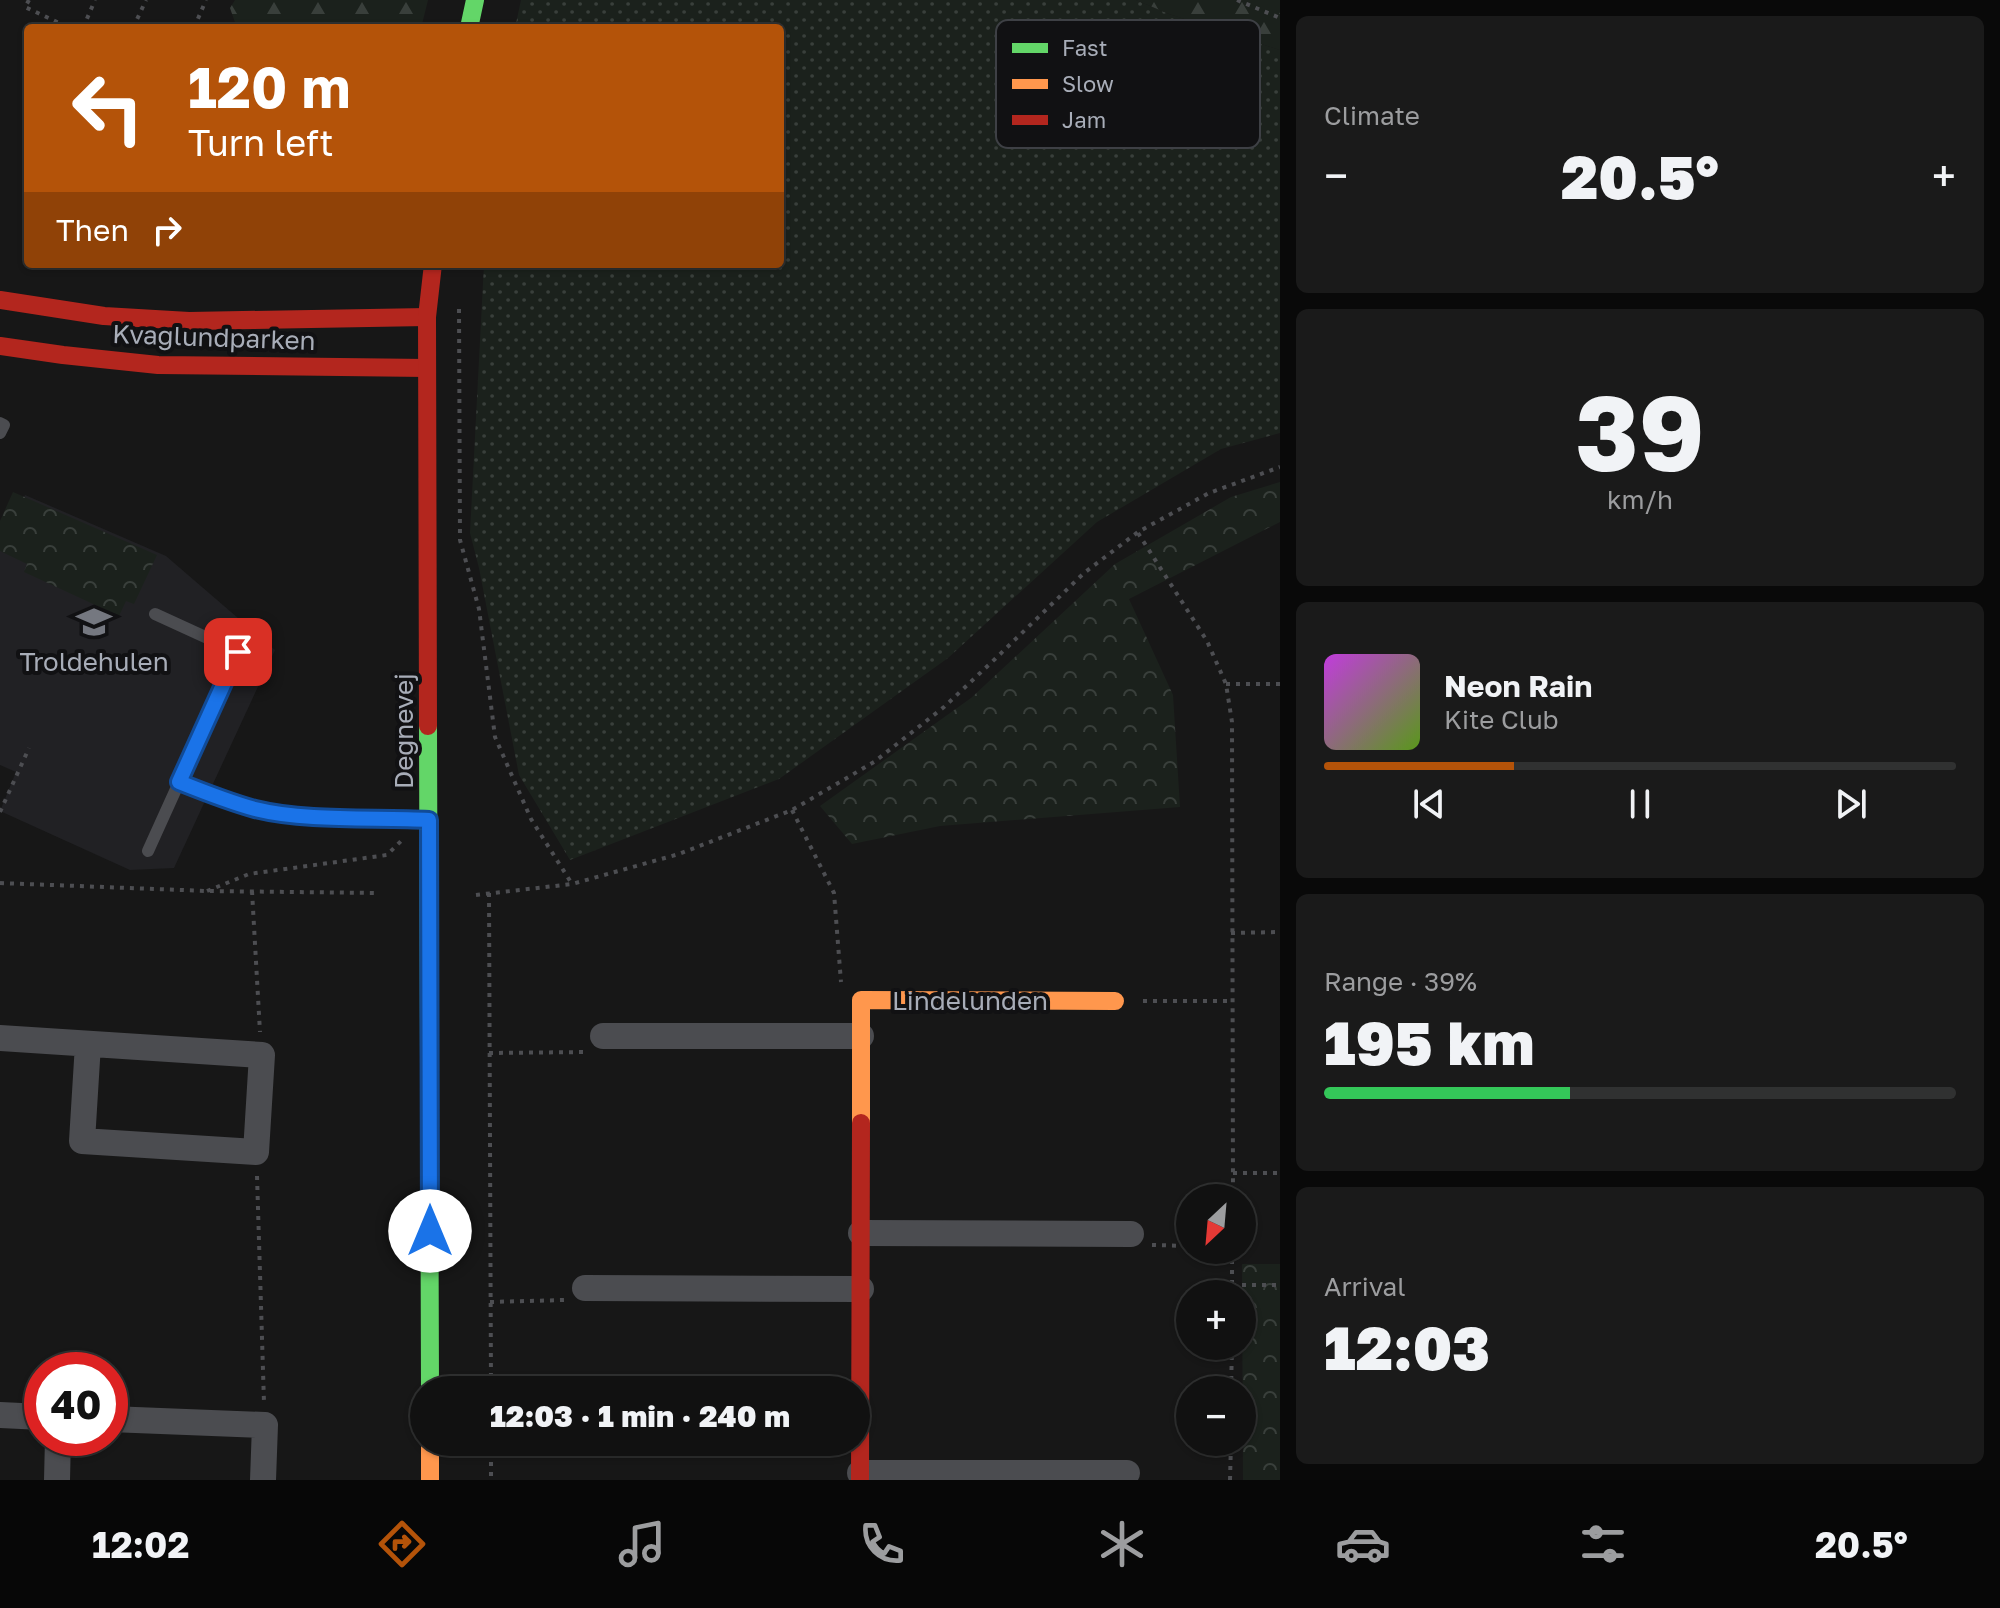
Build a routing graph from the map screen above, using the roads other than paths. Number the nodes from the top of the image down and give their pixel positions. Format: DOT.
graph roads {
  1 [pos="475,0"];
  2 [pos="470,24"];
  3 [pos="433,268"];
  4 [pos="0,300"];
  5 [pos="427,317"];
  6 [pos="0,346"];
  7 [pos="427,368"];
  8 [pos="0,423"];
  9 [pos="0,433"];
  10 [pos="155,614"];
  11 [pos="179,782"];
  12 [pos="429,820"];
  13 [pos="148,851"];
  14 [pos="1115,1001"];
  15 [pos="603,1036"];
  16 [pos="861,1036"];
  17 [pos="0,1038"];
  18 [pos="88,1044"];
  19 [pos="861,1233"];
  20 [pos="1131,1234"];
  21 [pos="585,1288"];
  22 [pos="861,1289"];
  23 [pos="430,1376"];
  24 [pos="0,1415"];
  25 [pos="24,1416"];
  26 [pos="128,1420"];
  27 [pos="58,1456"];
  28 [pos="430,1456"];
  29 [pos="1127,1473"];
  30 [pos="860,1476"];
  31 [pos="57,1480"];
  32 [pos="263,1480"];
  33 [pos="430,1480"];
  1 -- 2 [label="street"];
  3 -- 5 [label="street, Degnevej"];
  4 -- 5 [label="street, Kvaglundparken"];
  5 -- 7 [label="street, Degnevej"];
  6 -- 7 [label="street, Kvaglundparken"];
  7 -- 12 [label="street, Degnevej"];
  8 -- 9 [label="lane"];
  10 -- 11 [label="lane"];
  11 -- 12 [label="lane"];
  11 -- 13 [label="lane"];
  12 -- 23 [label="street, Degnevej"];
  14 -- 16 [label="street, Lindelunden"];
  15 -- 16 [label="street, Lindelunden"];
  16 -- 19 [label="street, Lindelunden"];
  17 -- 18 [label="street"];
  18 -- 18 [label="street"];
  19 -- 20 [label="street"];
  19 -- 22 [label="street, Lindelunden"];
  21 -- 22 [label="street"];
  22 -- 30 [label="street, Lindelunden"];
  24 -- 25 [label="street"];
  26 -- 32 [label="street"];
  27 -- 31 [label="street"];
  28 -- 33 [label="street"];
  29 -- 30 [label="street, Lindelunden"];
}
